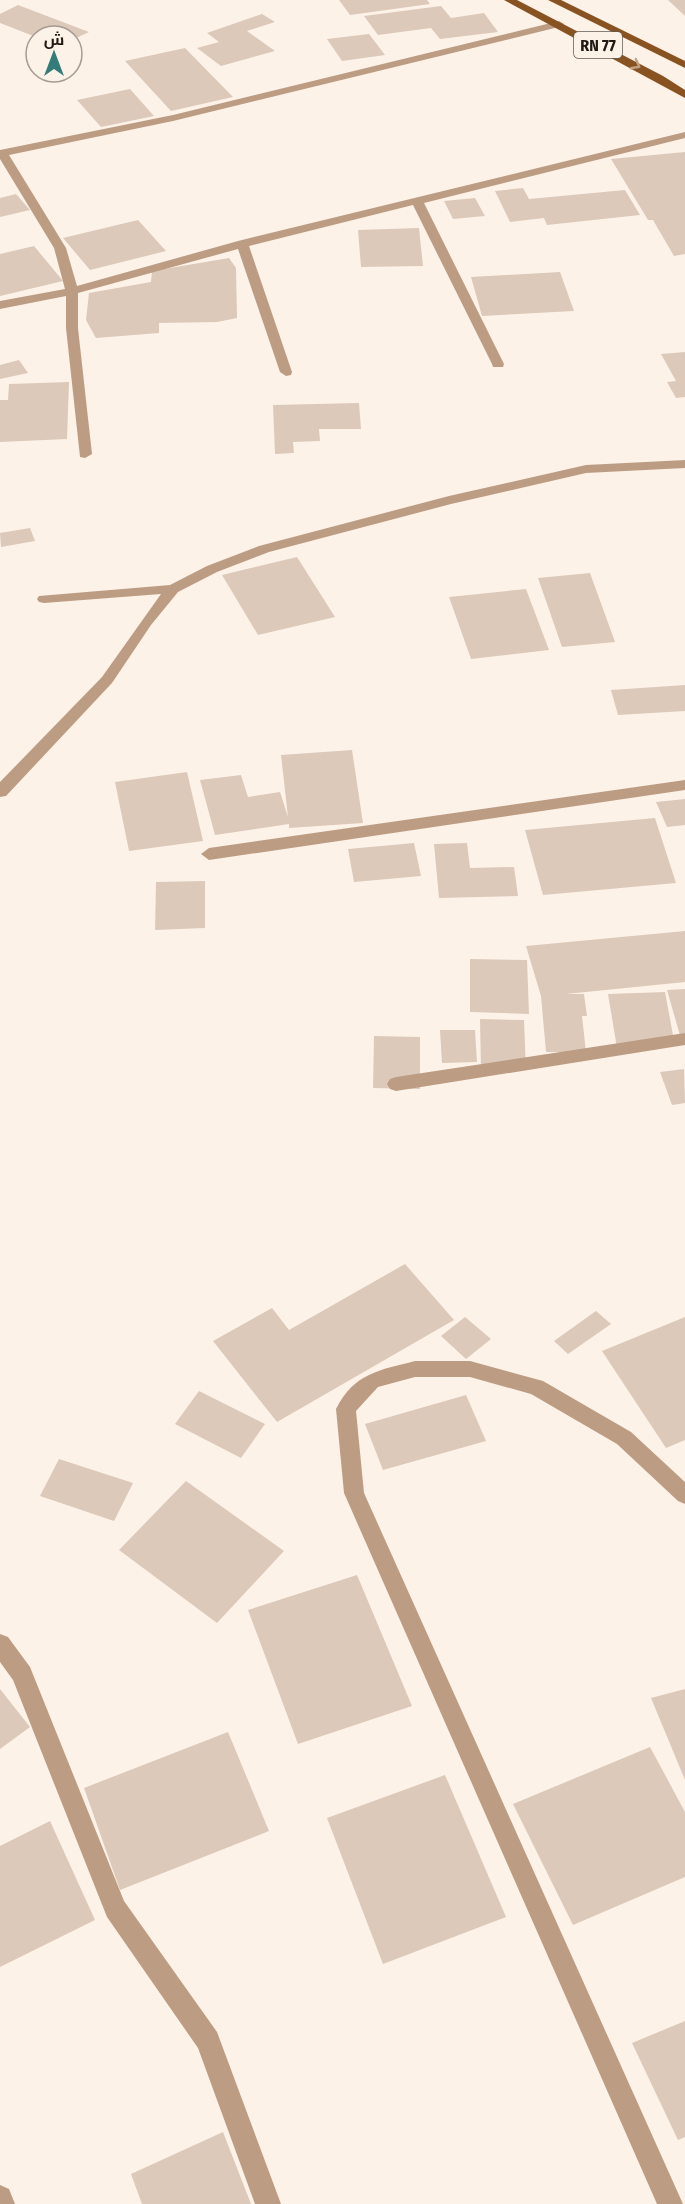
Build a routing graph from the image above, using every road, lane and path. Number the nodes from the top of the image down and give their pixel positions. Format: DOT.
graph roads {
  1 [pos="509,0"];
  2 [pos="553,0"];
  3 [pos="559,24"];
  4 [pos="685,65"];
  5 [pos="685,95"];
  6 [pos="685,135"];
  7 [pos="1,153"];
  8 [pos="417,201"];
  9 [pos="242,244"];
  10 [pos="72,291"];
  11 [pos="0,305"];
  12 [pos="498,364"];
  13 [pos="286,372"];
  14 [pos="85,454"];
  15 [pos="685,464"];
  16 [pos="173,589"];
  17 [pos="44,599"];
  18 [pos="685,785"];
  19 [pos="0,792"];
  20 [pos="209,854"];
  21 [pos="685,1039"];
  22 [pos="396,1084"];
  23 [pos="685,1495"];
  24 [pos="0,1644"];
  25 [pos="0,2198"];
  26 [pos="2,2204"];
  27 [pos="268,2204"];
  28 [pos="670,2204"];
  1 -- 3 [label="main road, RN 77"];
  2 -- 4 [label="main road, RN 77"];
  3 -- 5 [label="main road, RN 77, one-way"];
  3 -- 7 [label="street"];
  6 -- 8 [label="street"];
  7 -- 10 [label="street"];
  8 -- 9 [label="street"];
  8 -- 12 [label="street"];
  9 -- 10 [label="street"];
  9 -- 13 [label="street"];
  10 -- 11 [label="street"];
  10 -- 14 [label="street"];
  15 -- 16 [label="street"];
  16 -- 17 [label="street"];
  16 -- 19 [label="street"];
  18 -- 20 [label="street"];
  21 -- 22 [label="street"];
  23 -- 28 [label="street"];
  24 -- 27 [label="street"];
  25 -- 26 [label="street"];
}
